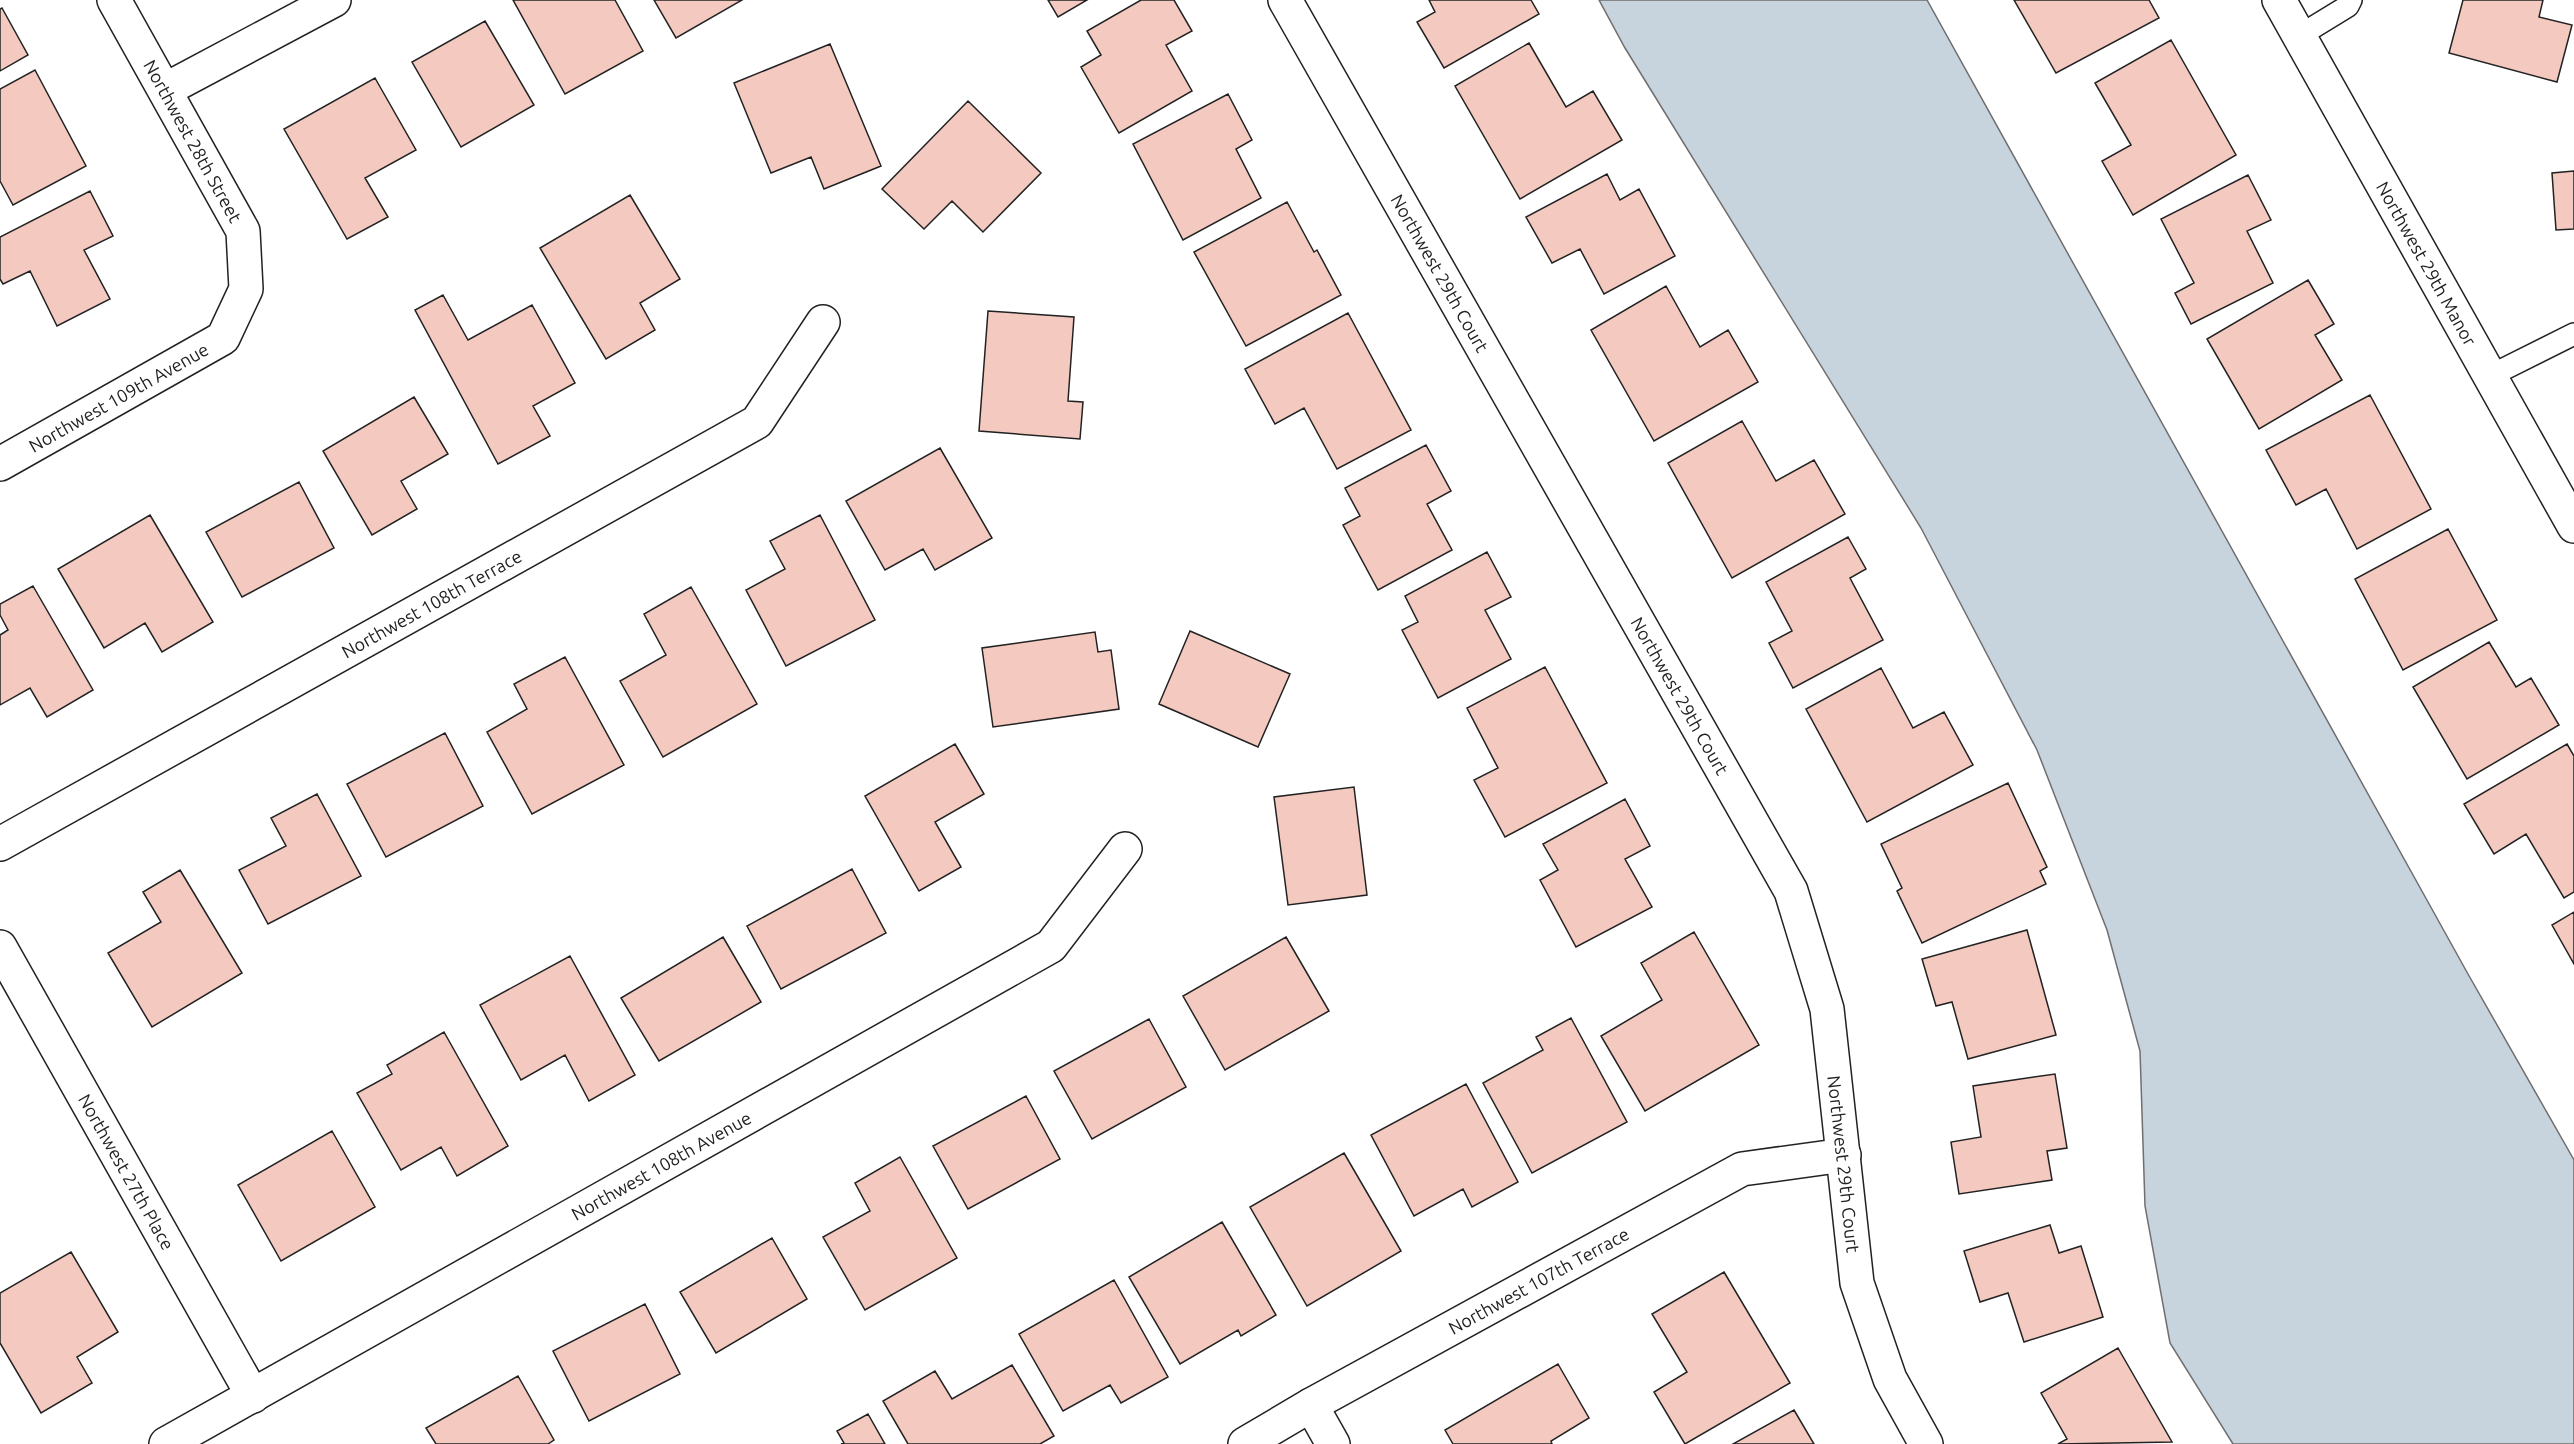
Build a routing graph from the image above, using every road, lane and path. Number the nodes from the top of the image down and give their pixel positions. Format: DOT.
graph roads {
  1 [pos="114,0"];
  2 [pos="334,0"];
  3 [pos="1285,0"];
  4 [pos="2278,0"];
  5 [pos="2351,0"];
  6 [pos="2299,36"];
  7 [pos="165,90"];
  8 [pos="246,289"];
  9 [pos="823,322"];
  10 [pos="2574,334"];
  11 [pos="2490,376"];
  12 [pos="0,464"];
  13 [pos="2574,526"];
  14 [pos="0,844"];
  15 [pos="1125,849"];
  16 [pos="0,947"];
  17 [pos="1844,1155"];
  18 [pos="253,1396"];
  19 [pos="1311,1405"];
  20 [pos="166,1444"];
  21 [pos="1245,1444"];
  22 [pos="1333,1444"];
  23 [pos="1926,1444"];
  1 -- 7 [label="street, Northwest 28th Street"];
  2 -- 7 [label="street"];
  3 -- 17 [label="street, Northwest 29th Court"];
  4 -- 6 [label="street, Northwest 29th Manor"];
  5 -- 6 [label="lane"];
  6 -- 11 [label="street, Northwest 29th Manor"];
  7 -- 8 [label="street, Northwest 28th Street"];
  8 -- 12 [label="street, Northwest 109th Avenue"];
  9 -- 14 [label="street, Northwest 108th Terrace"];
  10 -- 11 [label="lane"];
  11 -- 13 [label="street, Northwest 29th Manor"];
  15 -- 18 [label="street, Northwest 108th Avenue"];
  16 -- 18 [label="street, Northwest 27th Place"];
  17 -- 19 [label="street, Northwest 107th Terrace"];
  17 -- 23 [label="street, Northwest 29th Court"];
  18 -- 20 [label="street, Northwest 108th Avenue"];
  19 -- 21 [label="street, Northwest 107th Terrace"];
  19 -- 22 [label="street"];
}
